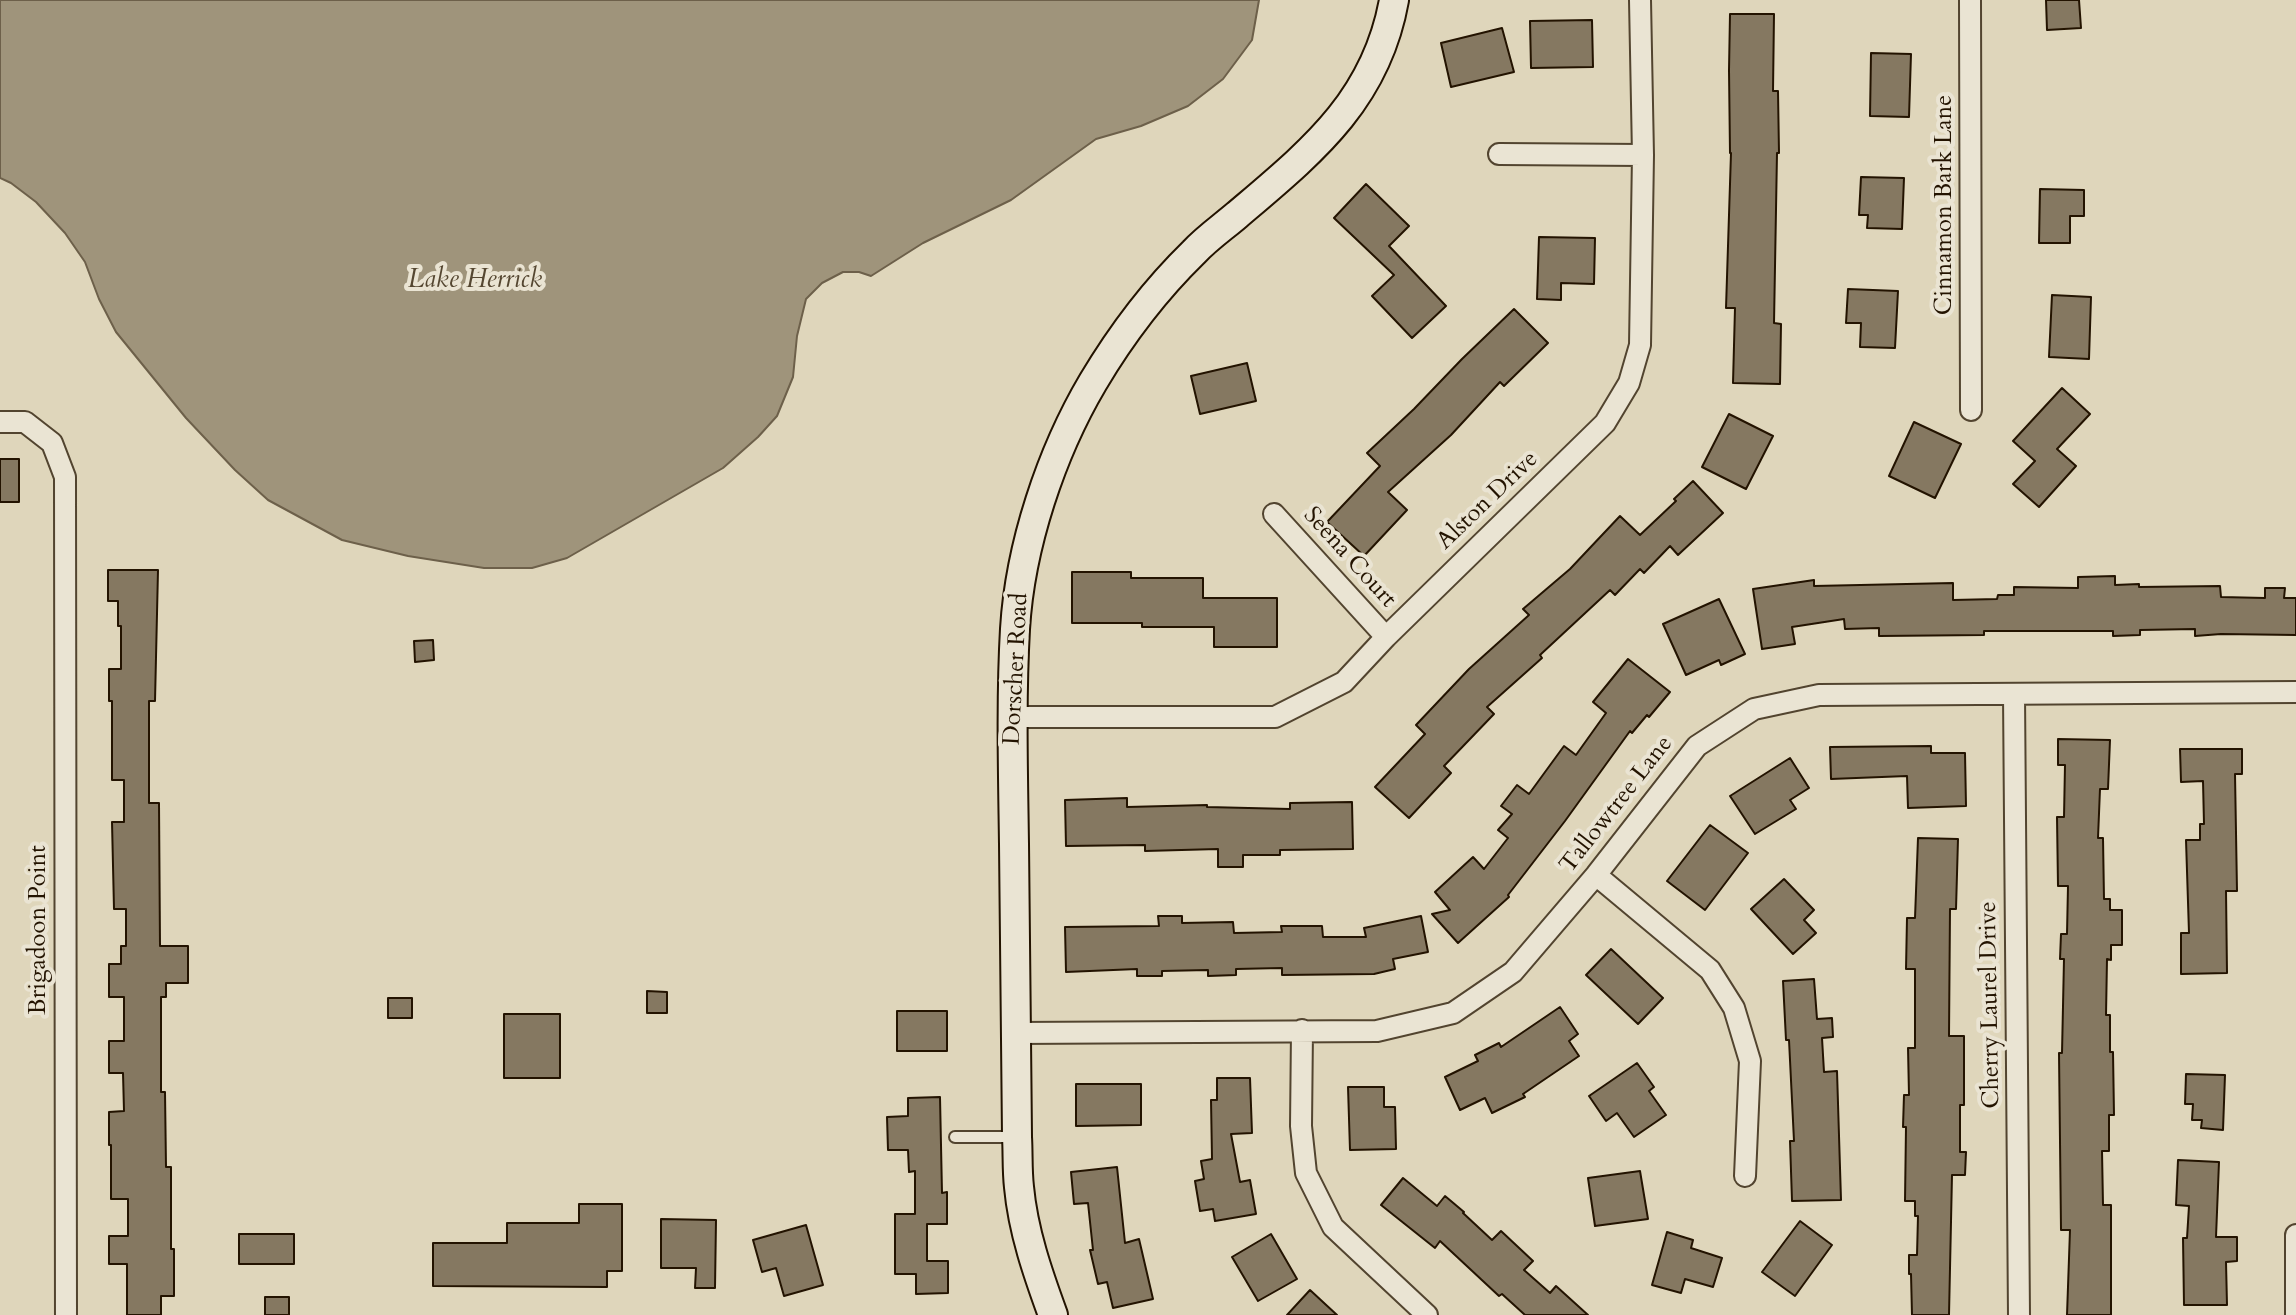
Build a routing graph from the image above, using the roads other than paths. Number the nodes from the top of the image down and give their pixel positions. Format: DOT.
graph roads {
  1 [pos="1394,0"];
  2 [pos="1640,0"];
  3 [pos="1970,0"];
  4 [pos="1499,154"];
  5 [pos="1643,155"];
  6 [pos="1971,410"];
  7 [pos="0,422"];
  8 [pos="1274,514"];
  9 [pos="1386,637"];
  10 [pos="2296,692"];
  11 [pos="2014,694"];
  12 [pos="1013,717"];
  13 [pos="1596,875"];
  14 [pos="1302,1030"];
  15 [pos="1016,1033"];
  16 [pos="955,1137"];
  17 [pos="1017,1137"];
  18 [pos="1745,1176"];
  19 [pos="2296,1235"];
  20 [pos="66,1315"];
  21 [pos="1053,1315"];
  22 [pos="1427,1315"];
  23 [pos="2019,1315"];
  24 [pos="2296,1315"];
  1 -- 12 [label="street, Dorscher Road"];
  2 -- 5 [label="street, Alston Drive"];
  3 -- 6 [label="street, Cinnamon Bark Lane"];
  4 -- 5 [label="street"];
  5 -- 9 [label="street, Alston Drive"];
  7 -- 20 [label="street, Brigadoon Point"];
  8 -- 9 [label="street, Seena Court"];
  9 -- 12 [label="street, Alston Drive"];
  10 -- 11 [label="street, Tallowtree Lane"];
  11 -- 13 [label="street, Tallowtree Lane"];
  11 -- 23 [label="street, Cherry Laurel Drive"];
  12 -- 15 [label="street, Dorscher Road"];
  13 -- 14 [label="street, Tallowtree Lane"];
  13 -- 18 [label="street"];
  14 -- 15 [label="street, Tallowtree Lane"];
  14 -- 22 [label="street"];
  15 -- 17 [label="street, Dorscher Road"];
  16 -- 17 [label="lane"];
  17 -- 21 [label="street, Dorscher Road"];
  19 -- 24 [label="street"];
}
